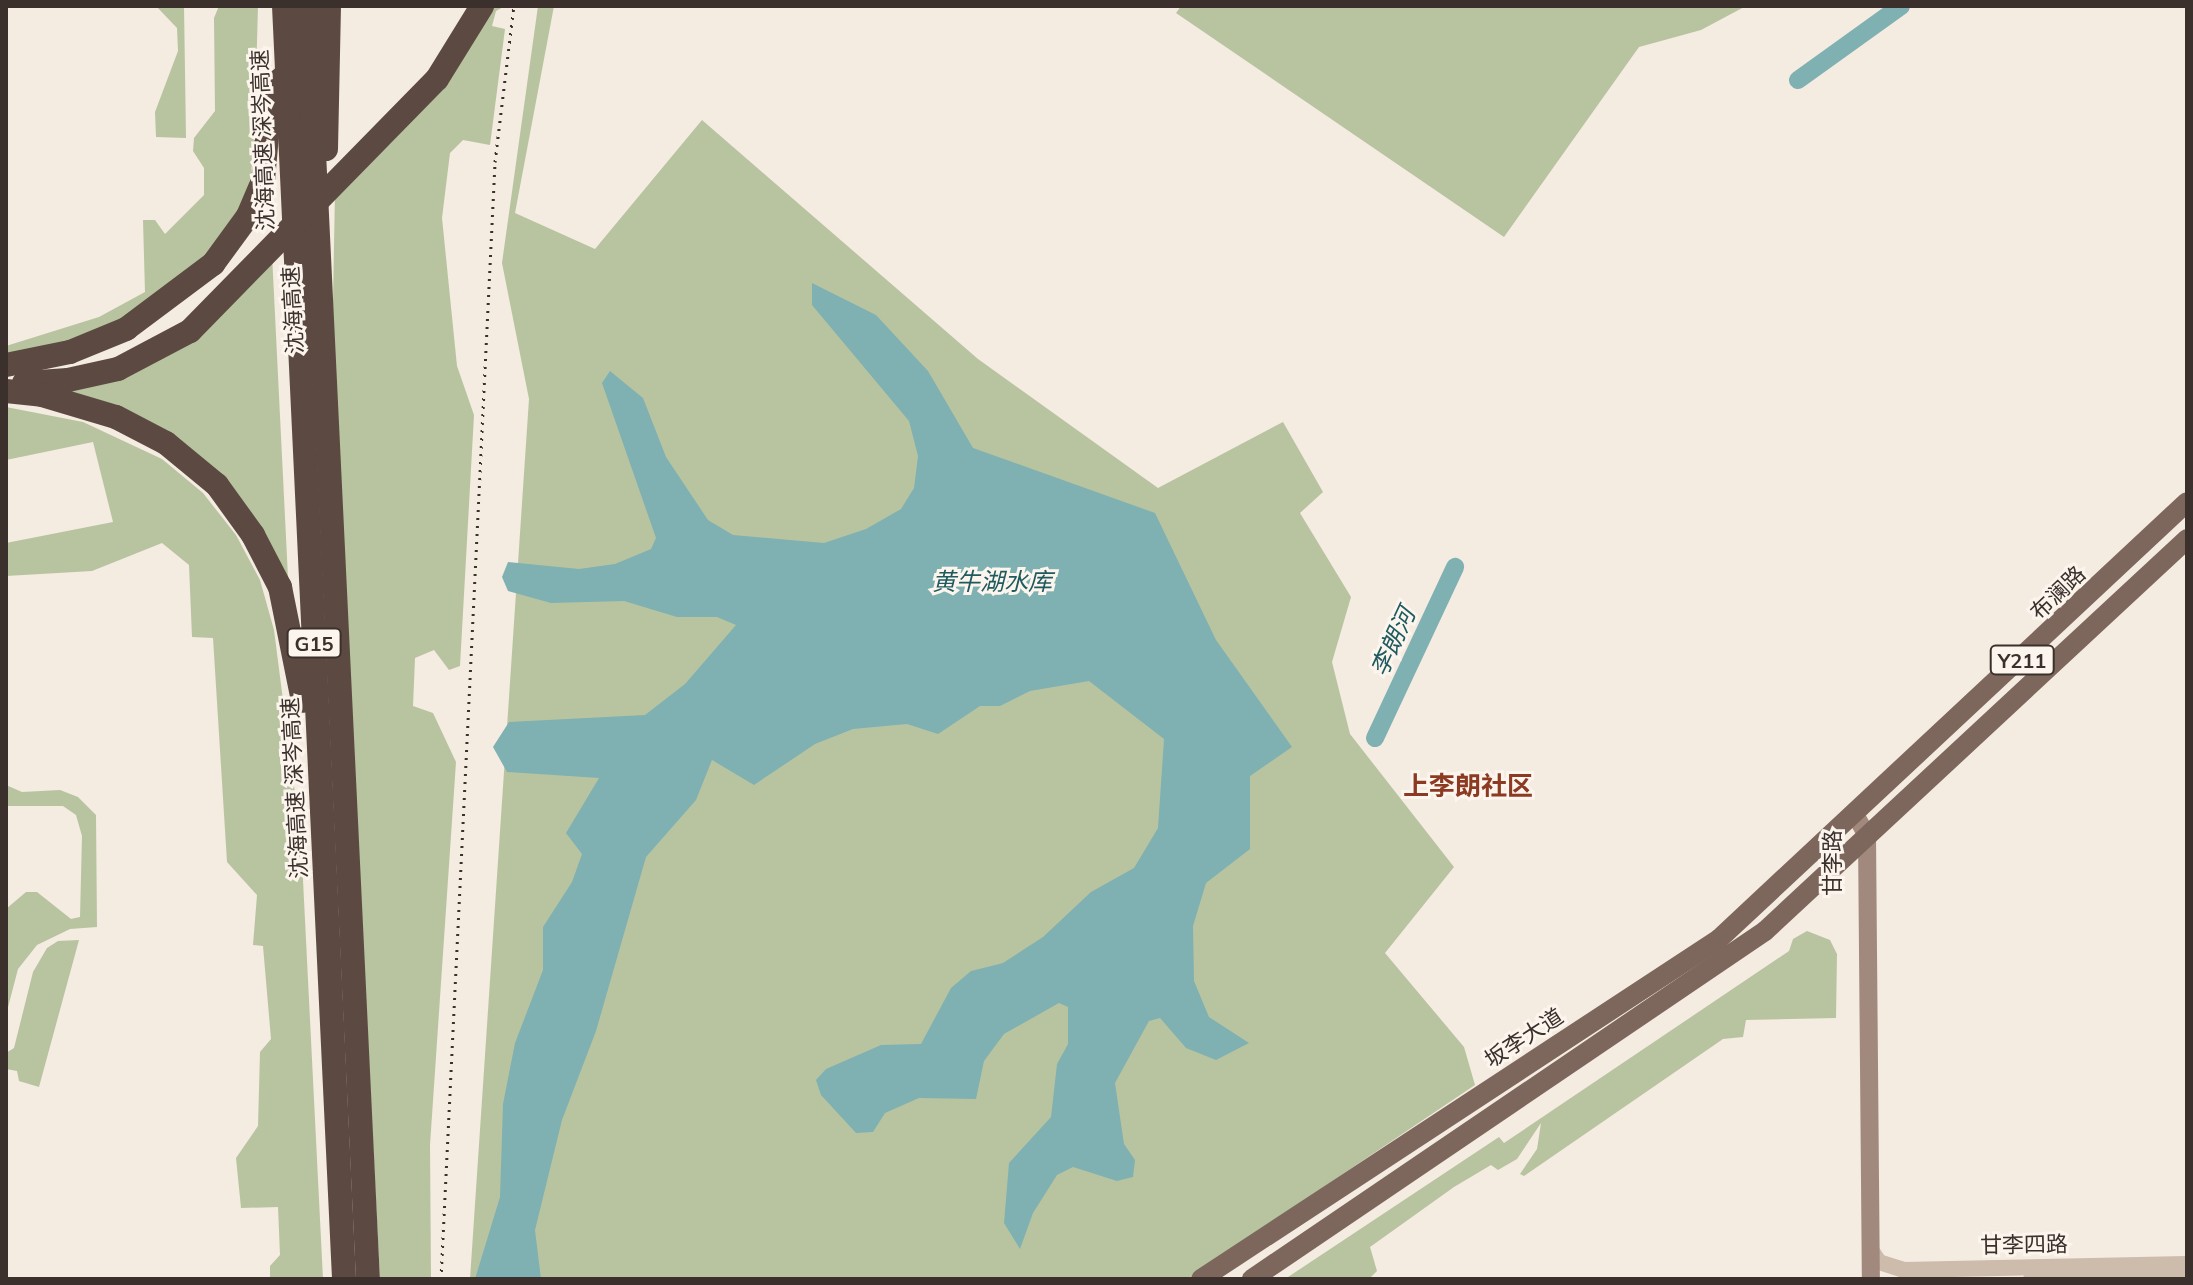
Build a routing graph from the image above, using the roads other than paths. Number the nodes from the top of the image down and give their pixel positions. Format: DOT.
graph roads {
  1 [pos="275,6"];
  2 [pos="284,6"];
  3 [pos="307,6"];
  4 [pos="329,6"];
  5 [pos="472,6"];
  6 [pos="482,6"];
  7 [pos="366,149"];
  8 [pos="237,279"];
  9 [pos="6,365"];
  10 [pos="6,374"];
  11 [pos="6,384"];
  12 [pos="6,391"];
  13 [pos="324,419"];
  14 [pos="2187,502"];
  15 [pos="2187,539"];
  16 [pos="1856,816"];
  17 [pos="1862,841"];
  18 [pos="330,981"];
  19 [pos="1871,1250"];
  20 [pos="2187,1264"];
  21 [pos="2187,1276"];
  22 [pos="344,1279"];
  23 [pos="368,1279"];
  24 [pos="1201,1279"];
  25 [pos="1252,1279"];
  26 [pos="1859,1279"];
  27 [pos="1871,1279"];
  28 [pos="2031,1279"];
  1 -- 9 [label="highway"];
  2 -- 18 [label="highway, 沈海高速 深岑高速 / G15"];
  3 -- 13 [label="highway, 沈海高速 / G15"];
  4 -- 13 [label="highway"];
  5 -- 7 [label="highway"];
  6 -- 7 [label="highway"];
  7 -- 8 [label="highway"];
  8 -- 10 [label="highway"];
  8 -- 11 [label="highway"];
  12 -- 18 [label="highway"];
  13 -- 23 [label="highway, G15"];
  14 -- 16 [label="main road, 布澜路 / Y211"];
  15 -- 17 [label="main road, Y211"];
  16 -- 17 [label="main road, 甘李路"];
  16 -- 24 [label="main road, 坂李大道"];
  17 -- 19 [label="main road, 甘李路"];
  17 -- 25 [label="main road"];
  17 -- 26 [label="main road, 甘李路"];
  18 -- 22 [label="highway, 沈海高速 深岑高速 / G15"];
  19 -- 20 [label="street, 甘李四路"];
  19 -- 27 [label="main road, 甘李路"];
  21 -- 28 [label="street, 甘李四路"];
}
